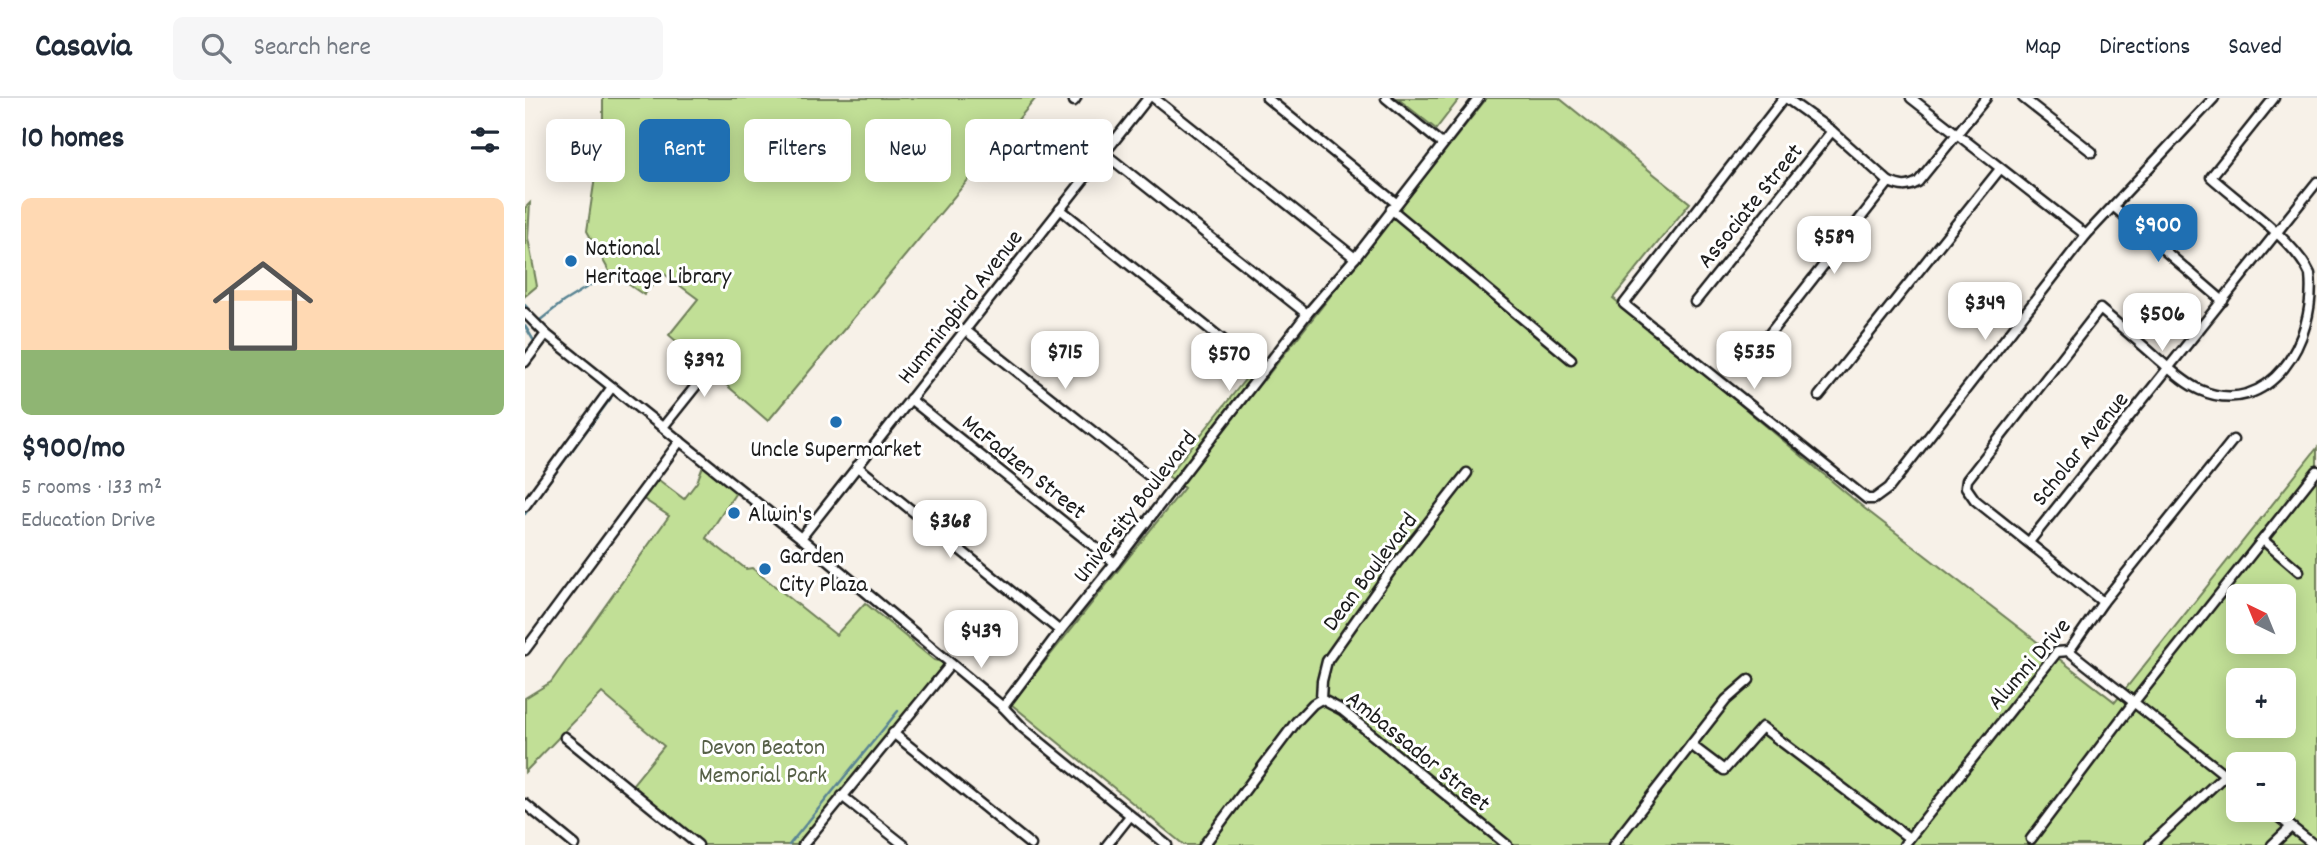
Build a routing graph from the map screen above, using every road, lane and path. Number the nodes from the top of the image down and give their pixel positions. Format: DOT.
graph roads {
  1 [pos="1148,98"];
  2 [pos="1154,98"];
  3 [pos="1267,98"];
  4 [pos="1386,98"];
  5 [pos="1479,98"];
  6 [pos="1785,98"];
  7 [pos="1911,98"];
  8 [pos="1986,98"];
  9 [pos="2023,98"];
  10 [pos="2214,98"];
  11 [pos="2274,98"];
  12 [pos="1832,131"];
  13 [pos="1956,135"];
  14 [pos="1113,142"];
  15 [pos="1442,144"];
  16 [pos="2092,152"];
  17 [pos="1113,160"];
  18 [pos="2000,169"];
  19 [pos="1081,182"];
  20 [pos="2317,182"];
  21 [pos="1889,183"];
  22 [pos="1394,206"];
  23 [pos="2113,206"];
  24 [pos="1060,209"];
  25 [pos="2275,233"];
  26 [pos="2086,235"];
  27 [pos="1355,258"];
  28 [pos="2223,301"];
  29 [pos="1695,302"];
  30 [pos="525,313"];
  31 [pos="1307,314"];
  32 [pos="965,330"];
  33 [pos="2314,332"];
  34 [pos="546,334"];
  35 [pos="2308,347"];
  36 [pos="1755,351"];
  37 [pos="723,352"];
  38 [pos="1571,359"];
  39 [pos="525,362"];
  40 [pos="2169,368"];
  41 [pos="1263,372"];
  42 [pos="612,387"];
  43 [pos="1819,396"];
  44 [pos="910,399"];
  45 [pos="663,427"];
  46 [pos="2233,440"];
  47 [pos="680,441"];
  48 [pos="857,466"];
  49 [pos="2317,471"];
  50 [pos="1467,473"];
  51 [pos="1148,475"];
  52 [pos="525,506"];
  53 [pos="801,538"];
  54 [pos="2263,540"];
  55 [pos="2029,542"];
  56 [pos="1115,563"];
  57 [pos="2299,571"];
  58 [pos="2103,602"];
  59 [pos="1060,631"];
  60 [pos="525,650"];
  61 [pos="2069,651"];
  62 [pos="951,663"];
  63 [pos="1749,680"];
  64 [pos="1321,699"];
  65 [pos="2134,702"];
  66 [pos="1003,707"];
  67 [pos="893,733"];
  68 [pos="565,737"];
  69 [pos="1691,745"];
  70 [pos="2225,775"];
  71 [pos="842,796"];
  72 [pos="525,804"];
  73 [pos="1130,816"];
  74 [pos="2285,822"];
  75 [pos="2291,827"];
  76 [pos="2031,839"];
  77 [pos="1907,842"];
  78 [pos="575,845"];
  79 [pos="698,845"];
  80 [pos="803,845"];
  81 [pos="904,845"];
  82 [pos="1031,845"];
  83 [pos="1107,845"];
  84 [pos="1167,845"];
  85 [pos="1204,845"];
  86 [pos="1507,845"];
  87 [pos="1613,845"];
  88 [pos="2150,845"];
  89 [pos="2272,845"];
  90 [pos="2314,845"];
  1 -- 14 [label="street, Hummingbird Avenue"];
  2 -- 27 [label="street"];
  3 -- 22 [label="street"];
  4 -- 15 [label="street"];
  5 -- 15 [label="street, University Boulevard"];
  6 -- 12 [label="street"];
  6 -- 26 [label="street"];
  7 -- 13 [label="street"];
  8 -- 13 [label="street"];
  9 -- 16 [label="street"];
  10 -- 23 [label="street"];
  11 -- 25 [label="street"];
  12 -- 21 [label="street"];
  12 -- 29 [label="street, Associate Street"];
  13 -- 18 [label="street"];
  13 -- 21 [label="street"];
  15 -- 22 [label="street, University Boulevard"];
  17 -- 31 [label="street"];
  18 -- 26 [label="street"];
  18 -- 43 [label="street"];
  19 -- 24 [label="street, Hummingbird Avenue"];
  20 -- 25 [label="street, Scholar Avenue"];
  21 -- 36 [label="street"];
  22 -- 27 [label="street, University Boulevard"];
  22 -- 38 [label="street"];
  23 -- 26 [label="street"];
  23 -- 28 [label="street"];
  24 -- 32 [label="street, Hummingbird Avenue"];
  24 -- 41 [label="street"];
  25 -- 28 [label="street, Scholar Avenue"];
  25 -- 33 [label="street"];
  27 -- 31 [label="street, University Boulevard"];
  28 -- 40 [label="street, Scholar Avenue"];
  30 -- 34 [label="street"];
  31 -- 41 [label="street, University Boulevard"];
  32 -- 44 [label="street, Hummingbird Avenue"];
  32 -- 51 [label="street"];
  34 -- 39 [label="street"];
  34 -- 42 [label="street"];
  35 -- 40 [label="street"];
  37 -- 45 [label="street"];
  40 -- 55 [label="street, Scholar Avenue"];
  40 -- 55 [label="street"];
  41 -- 56 [label="street, University Boulevard"];
  42 -- 45 [label="street"];
  42 -- 52 [label="street"];
  44 -- 48 [label="street, Hummingbird Avenue"];
  44 -- 56 [label="street, McFadzen Street"];
  45 -- 47 [label="street"];
  46 -- 58 [label="street, Alumni Drive"];
  47 -- 53 [label="street"];
  47 -- 60 [label="street"];
  48 -- 53 [label="street, Hummingbird Avenue"];
  48 -- 59 [label="street"];
  49 -- 54 [label="street"];
  50 -- 64 [label="street, Dean Boulevard"];
  53 -- 62 [label="street"];
  54 -- 57 [label="street"];
  54 -- 65 [label="street"];
  55 -- 58 [label="street"];
  56 -- 59 [label="street, University Boulevard"];
  58 -- 61 [label="street, Alumni Drive"];
  59 -- 66 [label="street, University Boulevard"];
  61 -- 65 [label="street"];
  61 -- 77 [label="street, Alumni Drive"];
  62 -- 66 [label="street"];
  62 -- 67 [label="street"];
  63 -- 69 [label="street"];
  64 -- 85 [label="street, Ambassador Street"];
  64 -- 86 [label="street, Ambassador Street"];
  65 -- 70 [label="street"];
  65 -- 76 [label="street"];
  66 -- 73 [label="street"];
  67 -- 71 [label="street"];
  67 -- 82 [label="street"];
  68 -- 79 [label="street"];
  69 -- 77 [label="street"];
  69 -- 87 [label="street"];
  70 -- 88 [label="street"];
  71 -- 80 [label="street"];
  71 -- 81 [label="street"];
  72 -- 78 [label="street"];
  73 -- 83 [label="street"];
  73 -- 84 [label="street"];
  74 -- 75 [label="street"];
  75 -- 89 [label="street"];
  75 -- 90 [label="street"];
}
